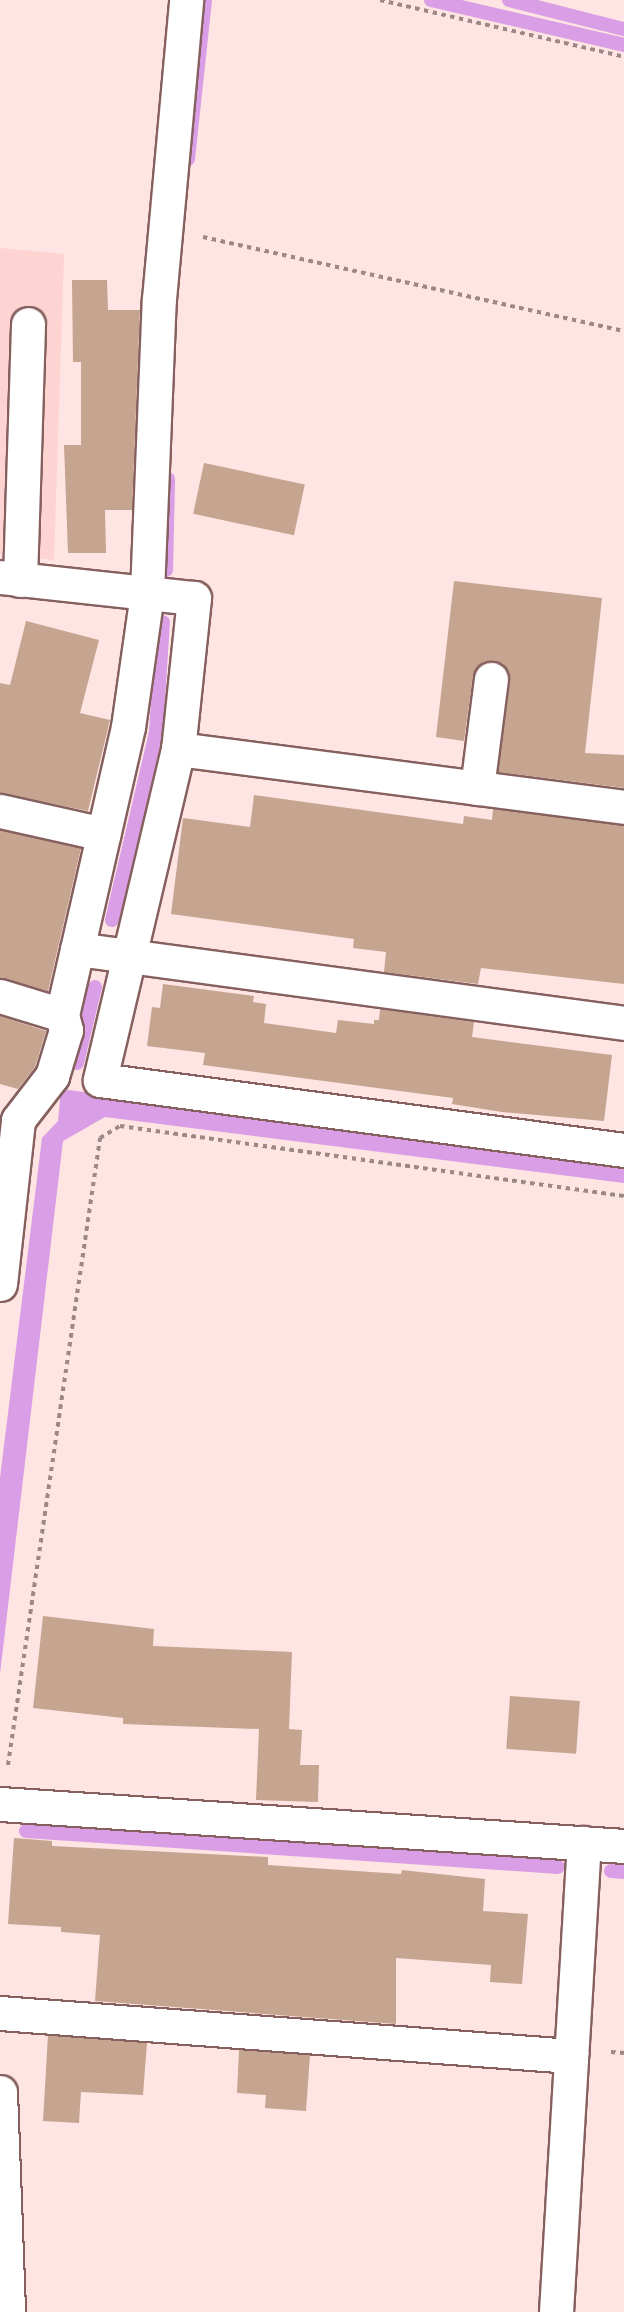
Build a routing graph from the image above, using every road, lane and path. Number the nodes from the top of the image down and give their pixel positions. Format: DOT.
graph roads {
  1 [pos="186,0"];
  2 [pos="380,0"];
  3 [pos="624,57"];
  4 [pos="166,228"];
  5 [pos="28,324"];
  6 [pos="624,331"];
  7 [pos="5,580"];
  8 [pos="147,593"];
  9 [pos="491,678"];
  10 [pos="178,749"];
  11 [pos="477,788"];
  12 [pos="624,807"];
  13 [pos="0,811"];
  14 [pos="103,834"];
  15 [pos="77,949"];
  16 [pos="129,956"];
  17 [pos="0,996"];
  18 [pos="62,1016"];
  19 [pos="624,1023"];
  20 [pos="52,1076"];
  21 [pos="100,1080"];
  22 [pos="624,1150"];
  23 [pos="624,1196"];
  24 [pos="0,1284"];
  25 [pos="1,1807"];
  26 [pos="584,1843"];
  27 [pos="624,1846"];
  28 [pos="0,2013"];
  29 [pos="571,2056"];
  30 [pos="0,2092"];
  31 [pos="8,2312"];
  32 [pos="556,2312"];
  1 -- 4 [label="street"];
  2 -- 3 [label="path"];
  4 -- 6 [label="path"];
  4 -- 8 [label="street"];
  5 -- 7 [label="street"];
  7 -- 8 [label="street"];
  8 -- 10 [label="street"];
  8 -- 14 [label="street"];
  9 -- 11 [label="street"];
  10 -- 11 [label="street"];
  10 -- 16 [label="street"];
  11 -- 12 [label="street"];
  13 -- 14 [label="street"];
  14 -- 15 [label="street"];
  15 -- 16 [label="street"];
  15 -- 18 [label="street"];
  16 -- 19 [label="street"];
  16 -- 21 [label="street"];
  17 -- 18 [label="street"];
  18 -- 20 [label="street"];
  20 -- 21 [label="street"];
  20 -- 24 [label="street"];
  21 -- 22 [label="street"];
  23 -- 25 [label="path"];
  25 -- 26 [label="street"];
  26 -- 27 [label="street"];
  26 -- 29 [label="street"];
  28 -- 29 [label="street"];
  29 -- 32 [label="street"];
  30 -- 31 [label="street"];
}
